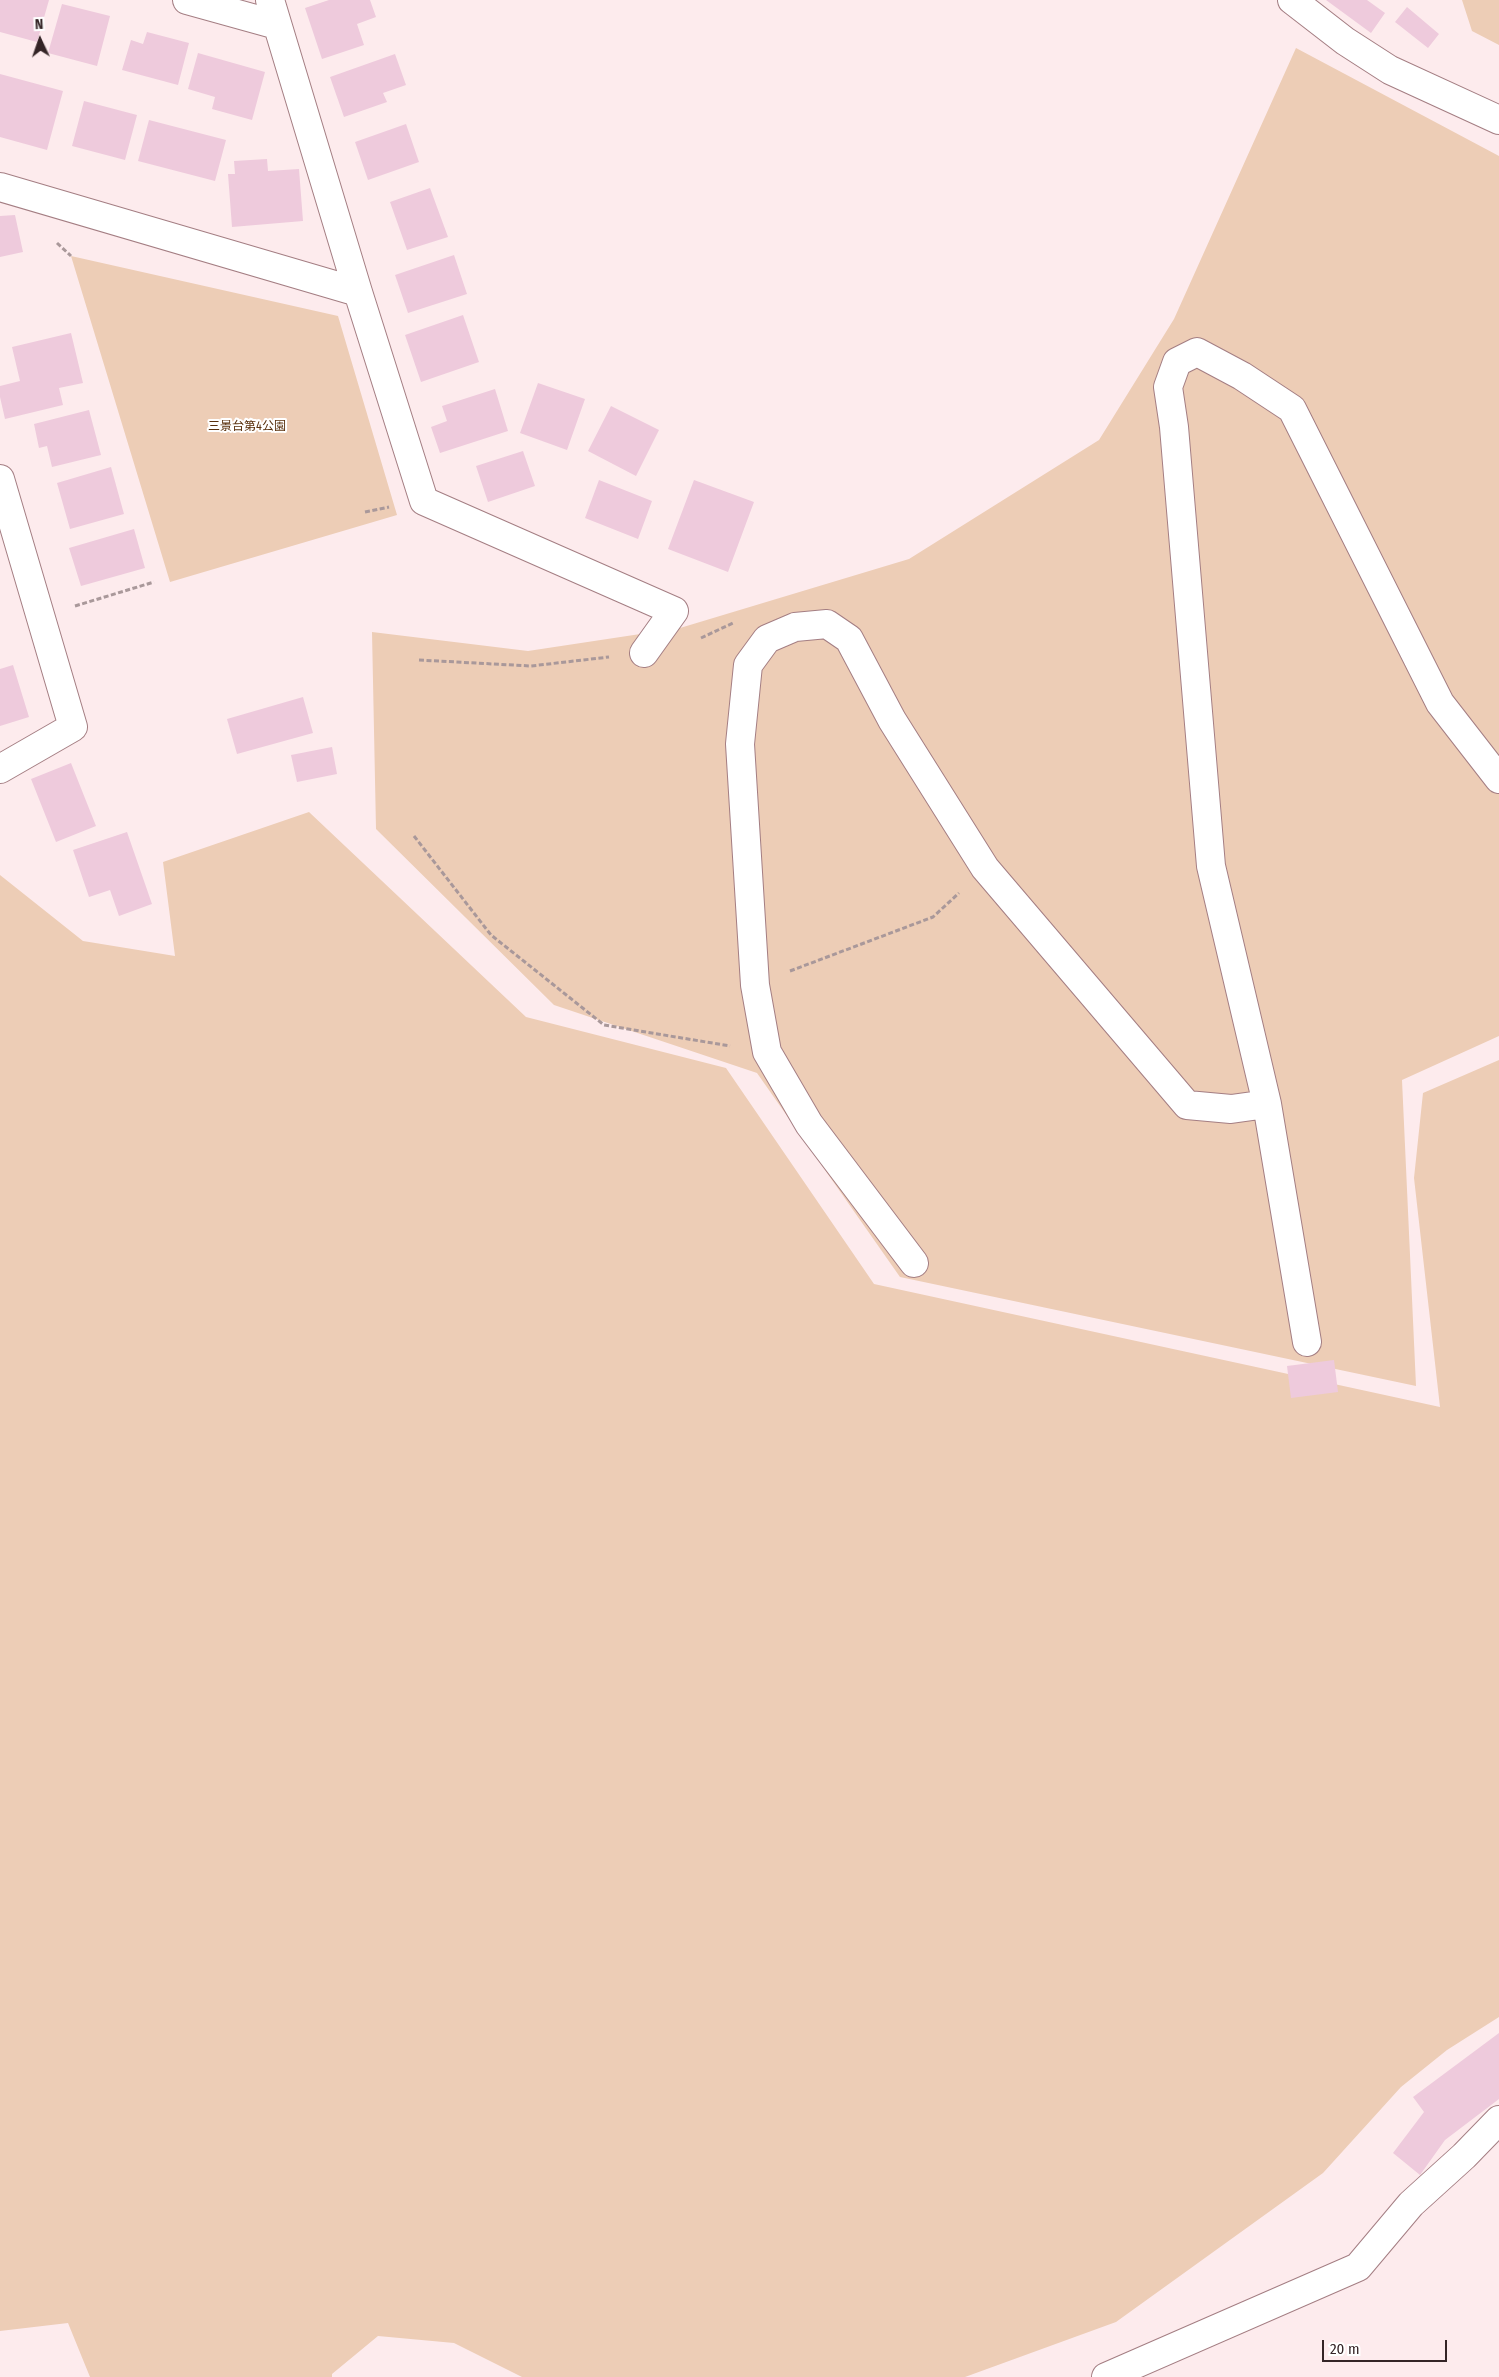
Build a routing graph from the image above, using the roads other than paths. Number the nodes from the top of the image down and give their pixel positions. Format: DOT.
graph roads {
  1 [pos="187,0"];
  2 [pos="1292,0"];
  3 [pos="274,12"];
  4 [pos="1499,120"];
  5 [pos="0,187"];
  6 [pos="358,292"];
  7 [pos="0,479"];
  8 [pos="644,653"];
  9 [pos="0,769"];
  10 [pos="1499,779"];
  11 [pos="1267,1104"];
  12 [pos="914,1263"];
  13 [pos="1307,1342"];
  14 [pos="1499,2120"];
  15 [pos="1106,2377"];
  1 -- 3 [label="street"];
  2 -- 4 [label="street"];
  3 -- 6 [label="street"];
  5 -- 6 [label="street"];
  6 -- 8 [label="street"];
  7 -- 9 [label="street"];
  10 -- 11 [label="street"];
  11 -- 12 [label="street"];
  11 -- 13 [label="street"];
  14 -- 15 [label="street"];
}
